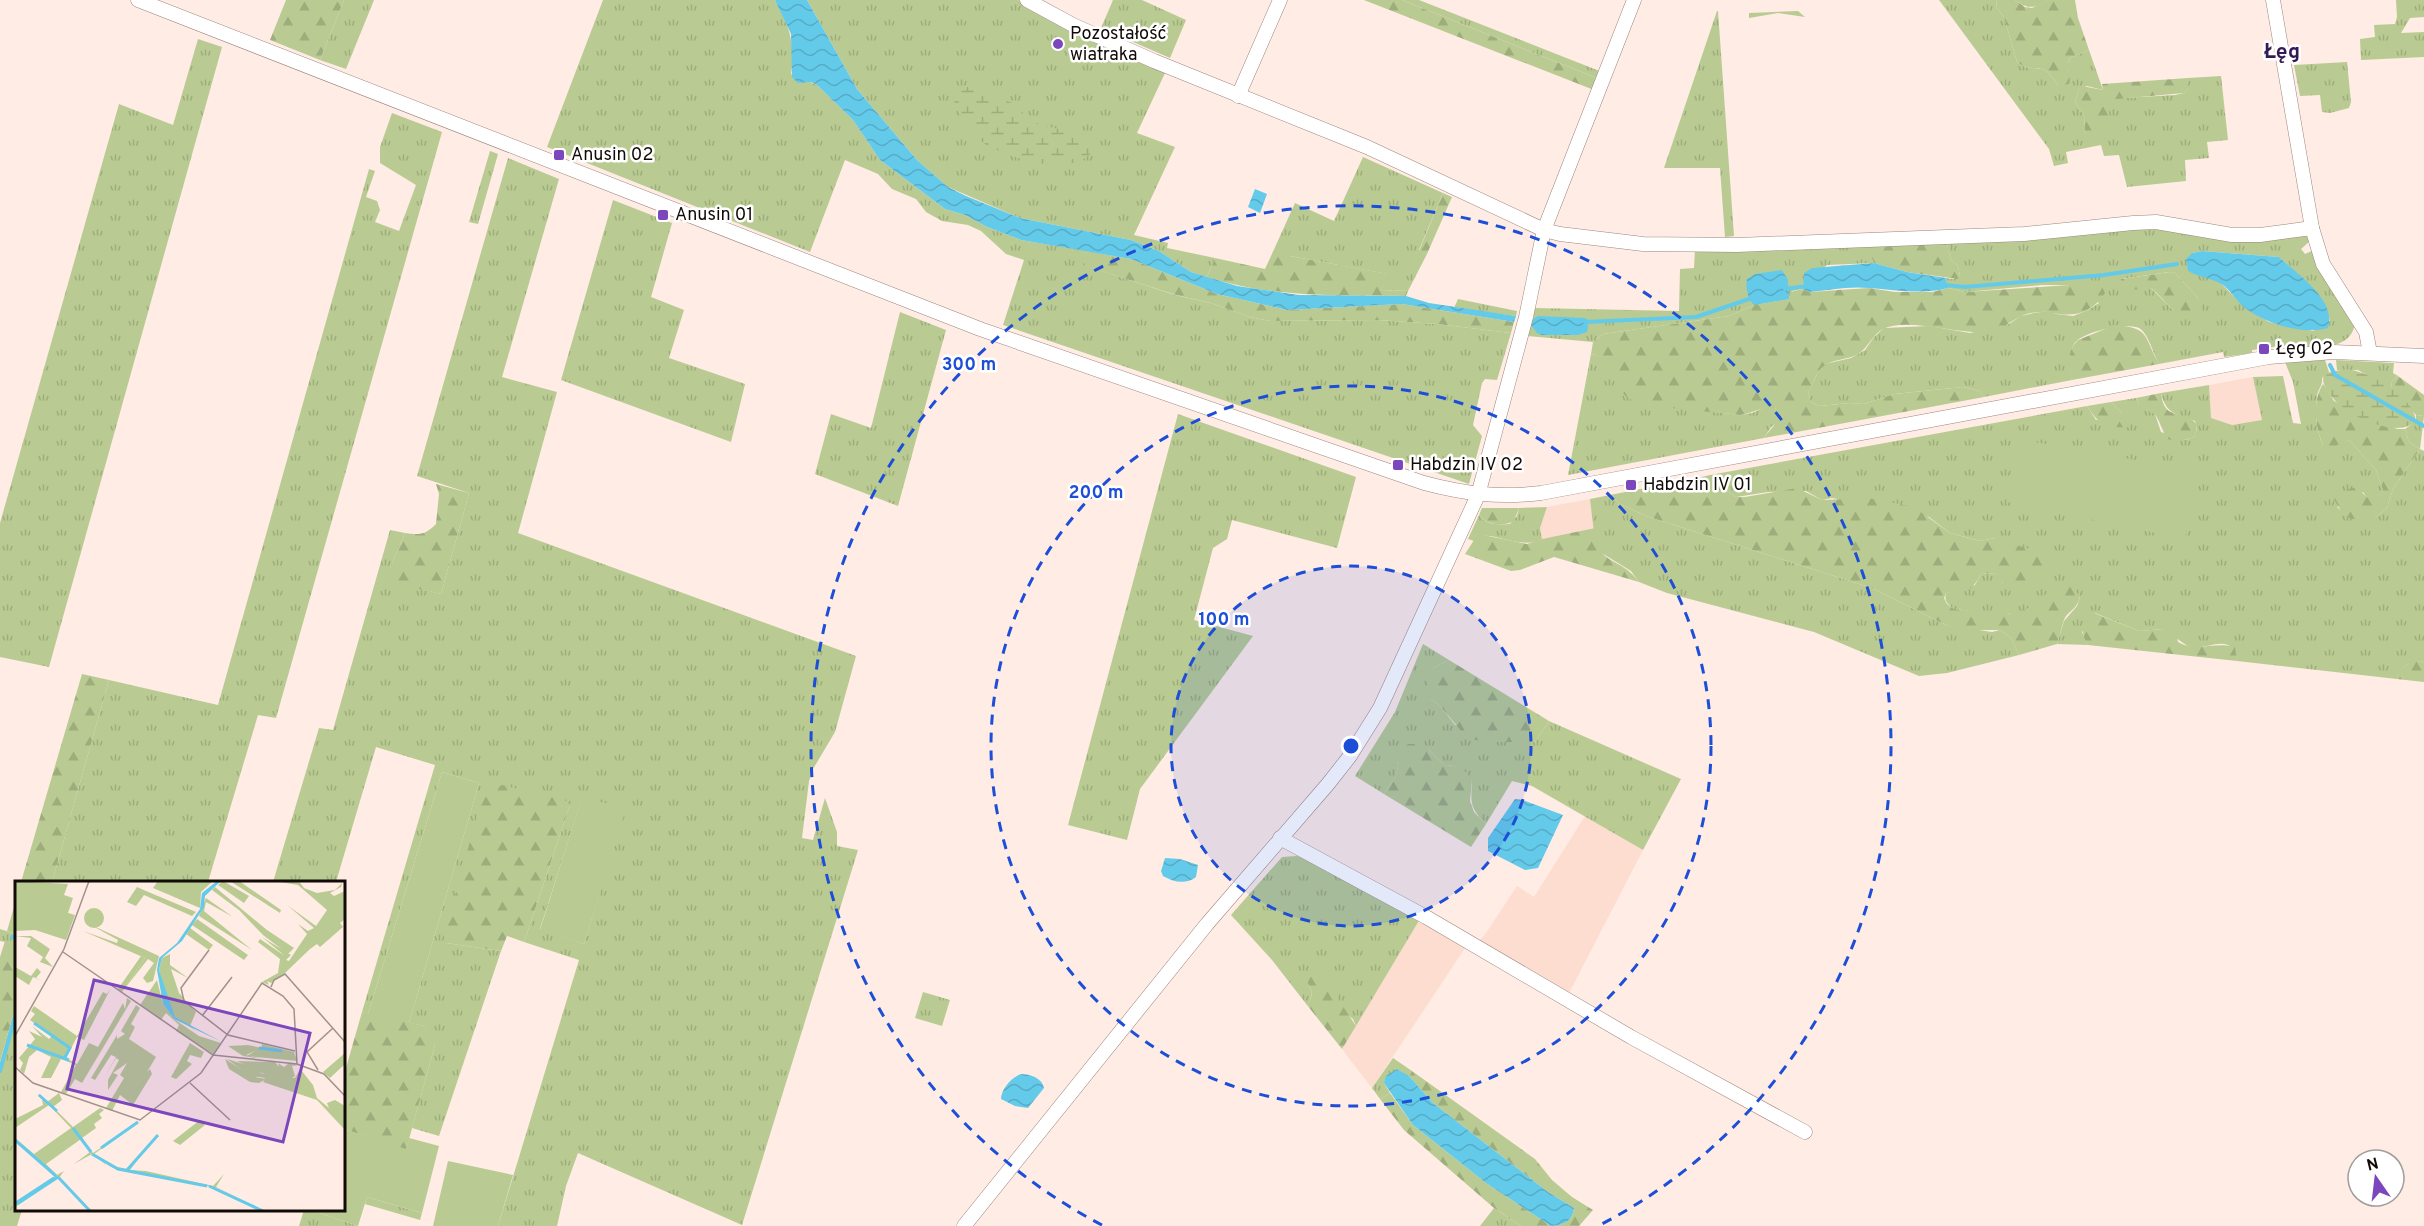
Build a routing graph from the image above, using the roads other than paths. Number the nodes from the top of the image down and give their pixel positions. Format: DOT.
graph roads {
  1 [pos="138,0"];
  2 [pos="1027,0"];
  3 [pos="1280,0"];
  4 [pos="1634,0"];
  5 [pos="2273,0"];
  6 [pos="1238,96"];
  7 [pos="2312,228"];
  8 [pos="1544,230"];
  9 [pos="2370,352"];
  10 [pos="2424,356"];
  11 [pos="1478,495"];
  12 [pos="1280,838"];
  13 [pos="1805,1132"];
  14 [pos="964,1226"];
  1 -- 11 [label="street"];
  2 -- 6 [label="street"];
  3 -- 6 [label="street"];
  4 -- 8 [label="street"];
  5 -- 7 [label="street"];
  6 -- 8 [label="street"];
  7 -- 8 [label="street"];
  7 -- 9 [label="street"];
  8 -- 11 [label="street"];
  9 -- 10 [label="street"];
  9 -- 11 [label="street"];
  11 -- 12 [label="street"];
  12 -- 13 [label="street"];
  12 -- 14 [label="street"];
}
